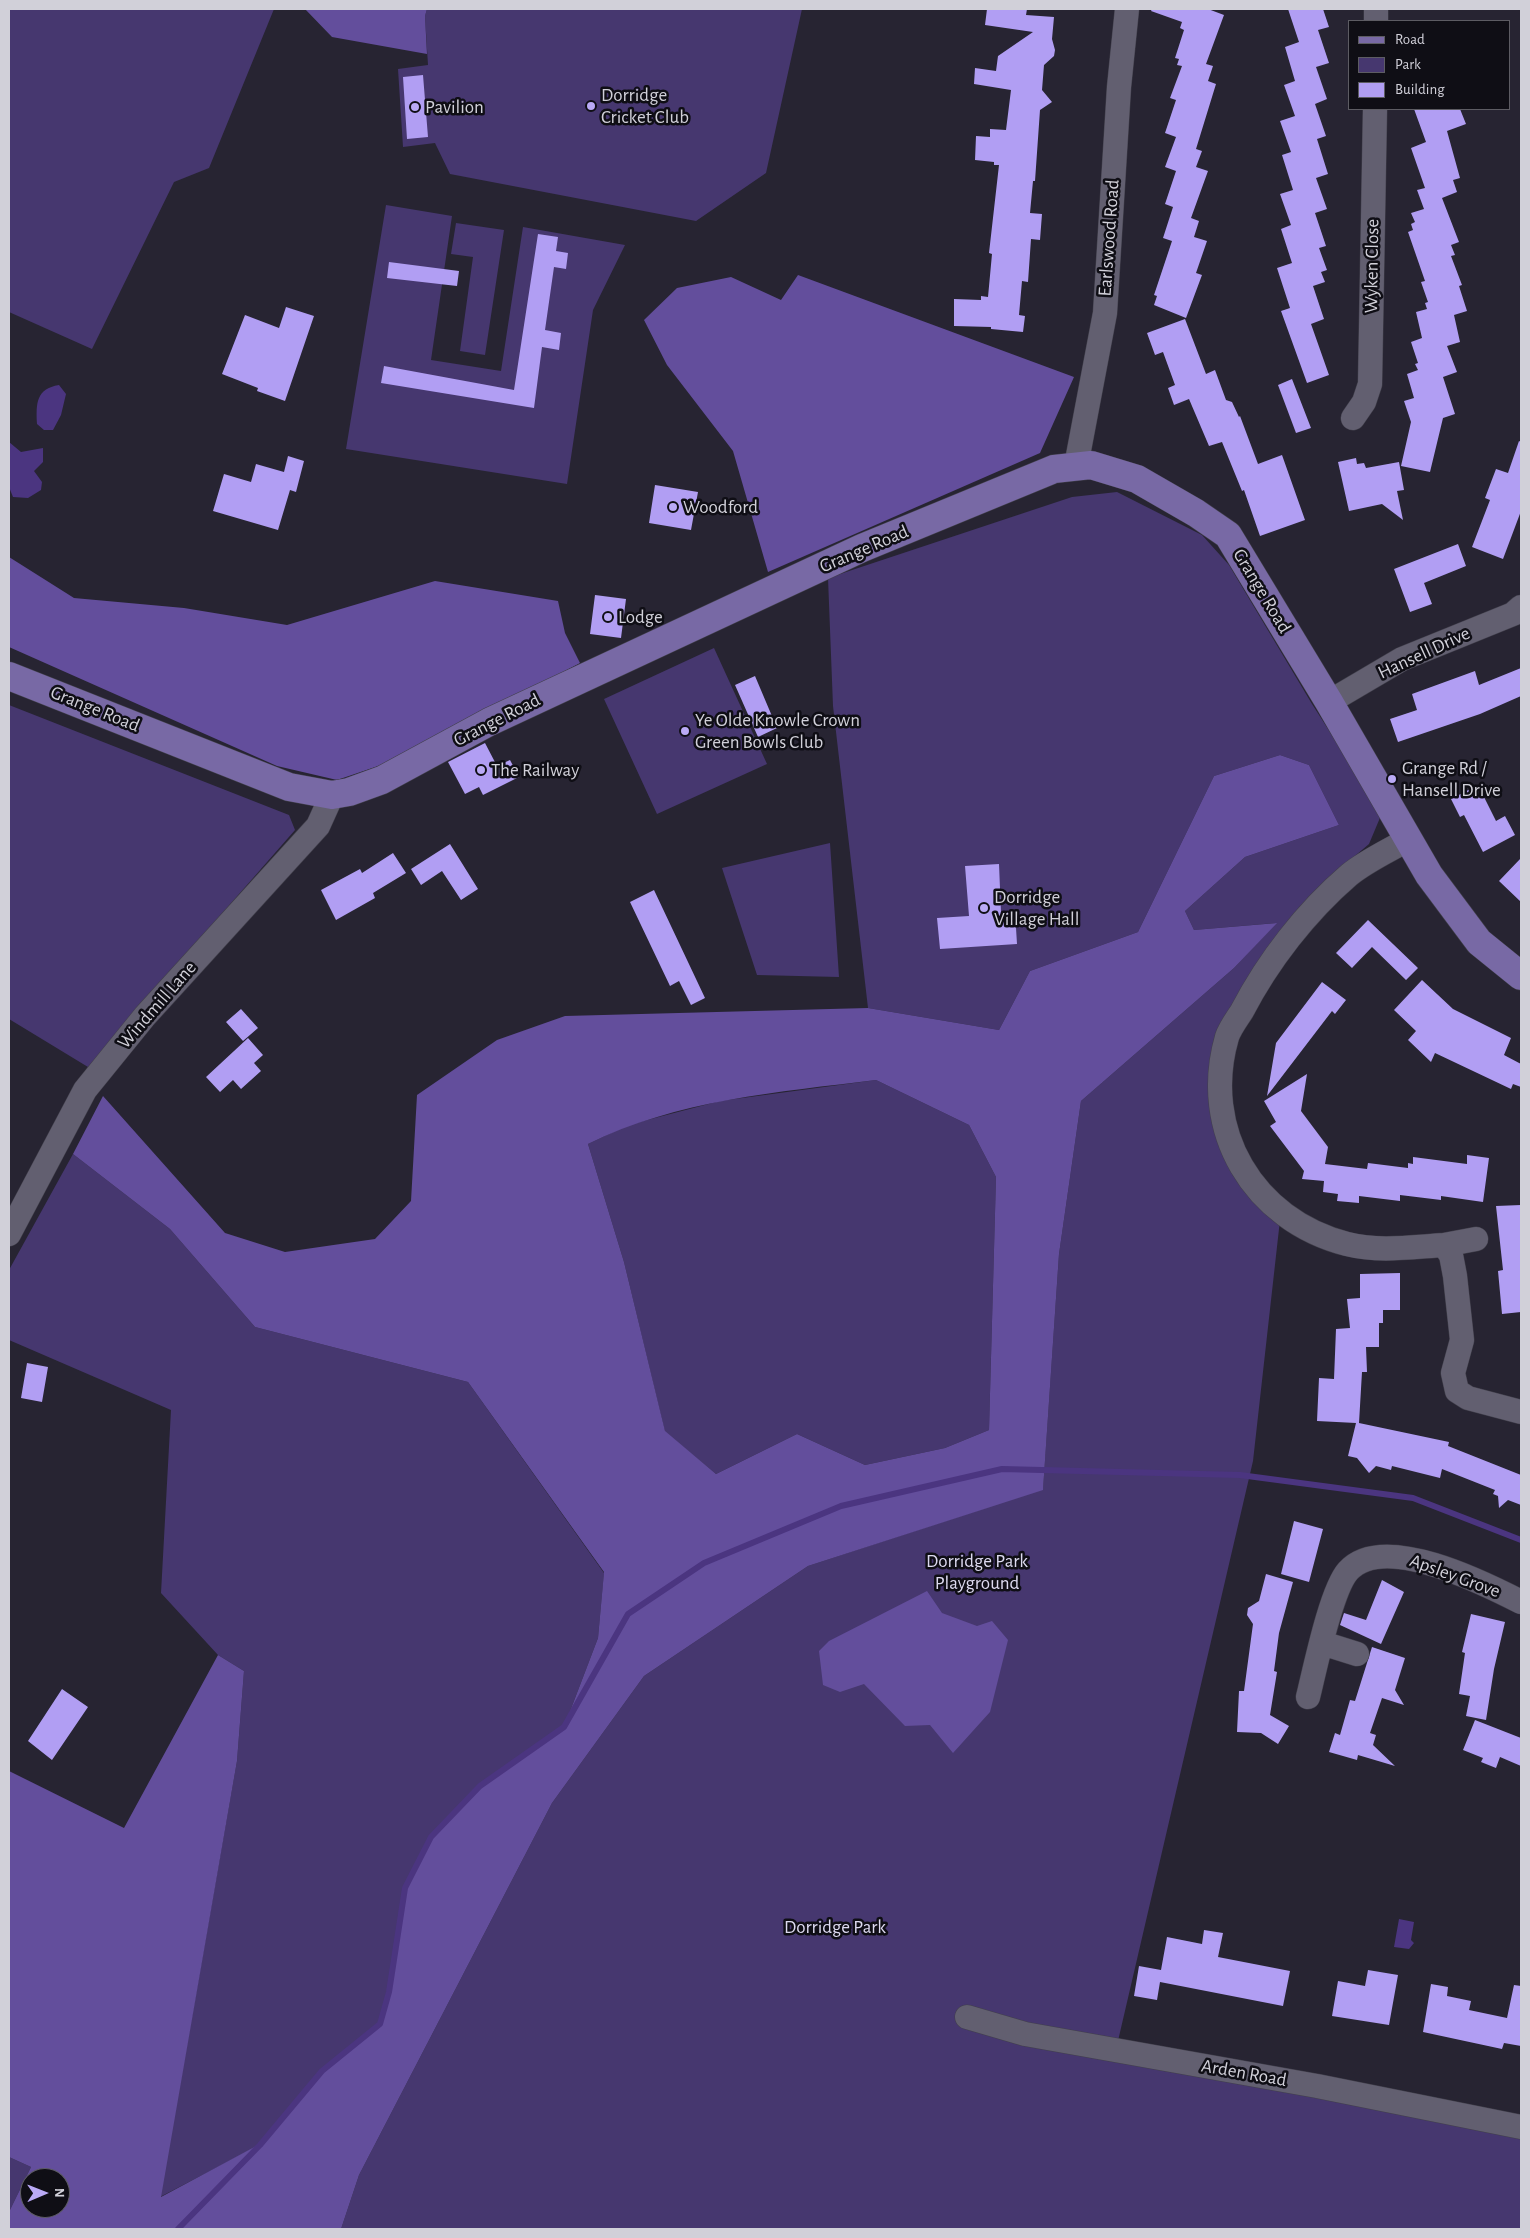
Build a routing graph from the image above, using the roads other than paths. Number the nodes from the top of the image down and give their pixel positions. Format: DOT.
graph roads {
  1 [pos="1127,9"];
  2 [pos="1375,110"];
  3 [pos="1353,418"];
  4 [pos="1076,466"];
  5 [pos="1521,607"];
  6 [pos="9,676"];
  7 [pos="1329,702"];
  8 [pos="332,795"];
  9 [pos="1407,840"];
  10 [pos="1521,976"];
  11 [pos="9,1234"];
  12 [pos="1476,1239"];
  13 [pos="1444,1245"];
  14 [pos="1521,1412"];
  15 [pos="1521,1602"];
  16 [pos="1322,1643"];
  17 [pos="1357,1654"];
  18 [pos="1308,1697"];
  19 [pos="967,2018"];
  20 [pos="1521,2127"];
  1 -- 4 [label="street, Earlswood Road"];
  2 -- 3 [label="street, Wyken Close"];
  4 -- 7 [label="main road, Grange Road"];
  4 -- 8 [label="main road, Grange Road"];
  5 -- 7 [label="street, Hansell Drive"];
  6 -- 8 [label="main road, Grange Road"];
  7 -- 9 [label="main road, Grange Road"];
  8 -- 11 [label="street, Windmill Lane"];
  9 -- 10 [label="main road, Grange Road"];
  9 -- 13 [label="street"];
  12 -- 13 [label="street"];
  13 -- 14 [label="street"];
  15 -- 16 [label="street, Apsley Grove"];
  16 -- 17 [label="street"];
  16 -- 18 [label="street, Apsley Grove"];
  19 -- 20 [label="street, Arden Road"];
}
